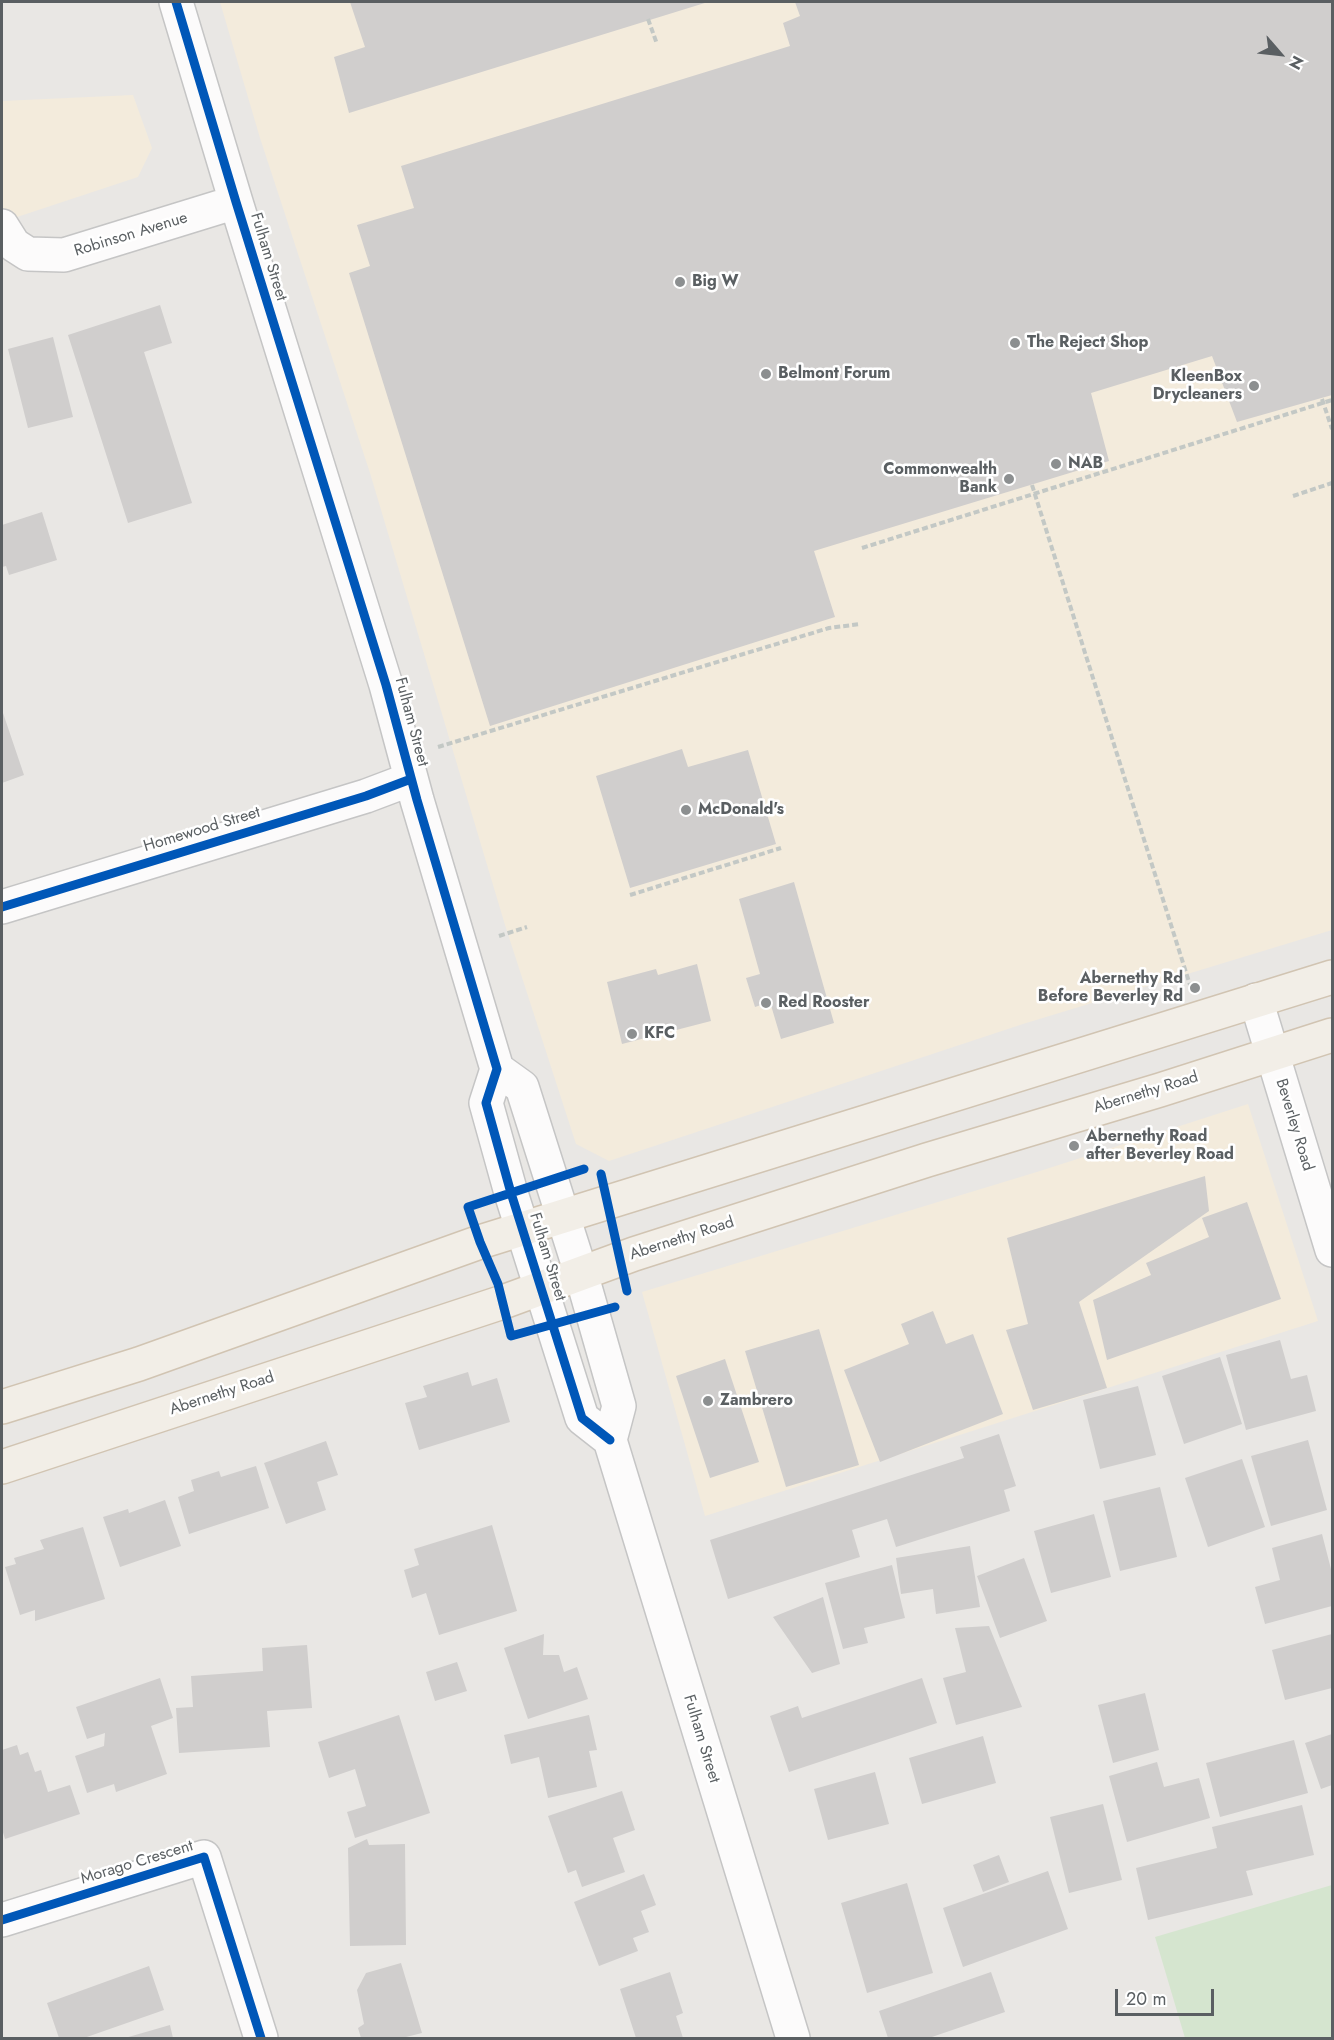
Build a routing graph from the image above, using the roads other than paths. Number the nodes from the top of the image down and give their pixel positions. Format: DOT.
graph roads {
  1 [pos="176,2"];
  2 [pos="236,202"];
  3 [pos="2,226"];
  4 [pos="411,779"];
  5 [pos="2,907"];
  6 [pos="1332,977"];
  7 [pos="1256,1000"];
  8 [pos="1332,1035"];
  9 [pos="1271,1053"];
  10 [pos="496,1069"];
  11 [pos="564,1216"];
  12 [pos="523,1229"];
  13 [pos="1332,1250"];
  14 [pos="581,1273"];
  15 [pos="540,1288"];
  16 [pos="2,1407"];
  17 [pos="610,1440"];
  18 [pos="2,1467"];
  19 [pos="2,1920"];
  20 [pos="261,2038"];
  21 [pos="793,2038"];
  1 -- 2 [label="street, Fulham Street"];
  2 -- 3 [label="street, Robinson Avenue"];
  2 -- 4 [label="street, Fulham Street"];
  4 -- 5 [label="street, Homewood Street"];
  4 -- 10 [label="street, Fulham Street"];
  6 -- 7 [label="main road"];
  7 -- 9 [label="street, Beverley Road"];
  7 -- 11 [label="main road"];
  8 -- 9 [label="main road, Abernethy Road"];
  9 -- 13 [label="street, Beverley Road"];
  9 -- 14 [label="main road, Abernethy Road"];
  10 -- 11 [label="street, Fulham Street"];
  10 -- 12 [label="street, Fulham Street"];
  11 -- 12 [label="main road"];
  11 -- 14 [label="street, Fulham Street"];
  12 -- 15 [label="street, Fulham Street"];
  12 -- 16 [label="main road"];
  14 -- 15 [label="main road, Abernethy Road"];
  14 -- 17 [label="street, Fulham Street"];
  15 -- 17 [label="street, Fulham Street"];
  15 -- 18 [label="main road, Abernethy Road"];
  17 -- 21 [label="street, Fulham Street"];
  19 -- 20 [label="street, Morago Crescent"];
}
